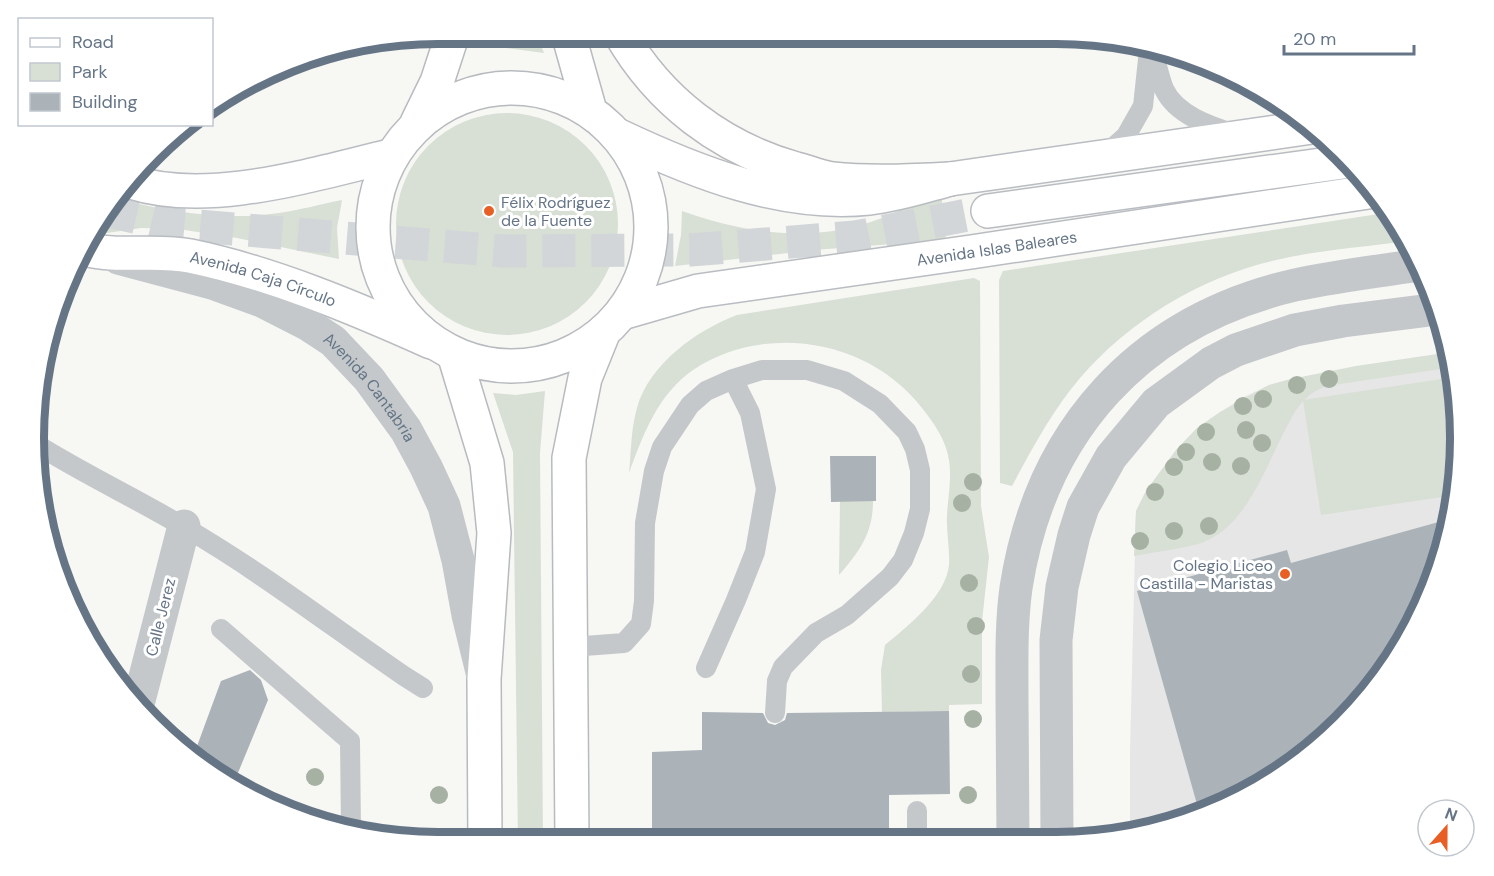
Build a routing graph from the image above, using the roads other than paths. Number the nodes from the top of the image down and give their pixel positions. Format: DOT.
graph roads {
  1 [pos="449,44"];
  2 [pos="571,44"];
  3 [pos="626,44"];
  4 [pos="1150,55"];
  5 [pos="1154,56"];
  6 [pos="590,111"];
  7 [pos="417,123"];
  8 [pos="1301,129"];
  9 [pos="617,135"];
  10 [pos="1243,137"];
  11 [pos="1105,155"];
  12 [pos="390,156"];
  13 [pos="1338,163"];
  14 [pos="951,179"];
  15 [pos="137,183"];
  16 [pos="1365,193"];
  17 [pos="988,211"];
  18 [pos="91,250"];
  19 [pos="91,251"];
  20 [pos="1411,266"];
  21 [pos="1430,310"];
  22 [pos="613,322"];
  23 [pos="442,348"];
  24 [pos="734,379"];
  25 [pos="44,449"];
  26 [pos="184,526"];
  27 [pos="221,629"];
  28 [pos="571,647"];
  29 [pos="706,668"];
  30 [pos="484,679"];
  31 [pos="423,688"];
  32 [pos="140,697"];
  33 [pos="775,713"];
  34 [pos="917,811"];
  35 [pos="351,823"];
  36 [pos="485,832"];
  37 [pos="572,832"];
  38 [pos="917,832"];
  39 [pos="1013,832"];
  40 [pos="1057,832"];
  1 -- 7 [label="main road"];
  2 -- 6 [label="main road"];
  3 -- 14 [label="main road"];
  4 -- 11 [label="lane"];
  5 -- 10 [label="lane"];
  6 -- 7 [label="main road"];
  6 -- 9 [label="main road"];
  7 -- 12 [label="main road"];
  8 -- 10 [label="main road"];
  9 -- 14 [label="main road"];
  9 -- 22 [label="main road"];
  10 -- 11 [label="main road"];
  11 -- 14 [label="main road"];
  12 -- 15 [label="main road"];
  12 -- 23 [label="main road"];
  13 -- 17 [label="main road"];
  16 -- 22 [label="main road, Avenida Islas Baleares"];
  18 -- 23 [label="main road, Avenida Caja Círculo"];
  19 -- 30 [label="street, Avenida Cantabria"];
  20 -- 39 [label="street"];
  21 -- 40 [label="street"];
  22 -- 23 [label="main road, Avenida Caja Círculo"];
  22 -- 28 [label="main road"];
  23 -- 30 [label="main road, Avenida Cantabria"];
  24 -- 28 [label="lane"];
  24 -- 29 [label="lane"];
  24 -- 33 [label="lane"];
  25 -- 26 [label="lane"];
  26 -- 31 [label="lane"];
  26 -- 32 [label="street, Calle Jerez"];
  27 -- 35 [label="lane"];
  28 -- 37 [label="main road"];
  30 -- 36 [label="main road, Avenida Cantabria"];
  34 -- 38 [label="lane"];
}
